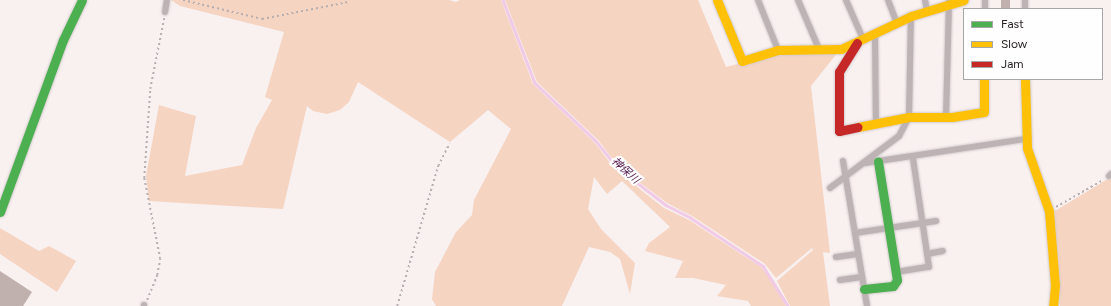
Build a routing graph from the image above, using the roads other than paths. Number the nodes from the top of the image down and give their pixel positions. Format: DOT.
graph roads {
  1 [pos="82,0"];
  2 [pos="167,0"];
  3 [pos="717,0"];
  4 [pos="758,0"];
  5 [pos="798,0"];
  6 [pos="846,0"];
  7 [pos="888,0"];
  8 [pos="925,0"];
  9 [pos="964,0"];
  10 [pos="949,2"];
  11 [pos="928,11"];
  12 [pos="165,12"];
  13 [pos="911,16"];
  14 [pos="897,23"];
  15 [pos="875,34"];
  16 [pos="860,41"];
  17 [pos="819,49"];
  18 [pos="778,50"];
  19 [pos="984,80"];
  20 [pos="1025,80"];
  21 [pos="909,117"];
  22 [pos="946,117"];
  23 [pos="876,124"];
  24 [pos="1026,140"];
  25 [pos="913,158"];
  26 [pos="843,161"];
  27 [pos="878,162"];
  28 [pos="865,163"];
  29 [pos="846,177"];
  30 [pos="830,188"];
  31 [pos="0,212"];
  32 [pos="936,220"];
  33 [pos="922,222"];
  34 [pos="889,227"];
  35 [pos="855,233"];
  36 [pos="944,251"];
  37 [pos="858,254"];
  38 [pos="927,254"];
  39 [pos="836,257"];
  40 [pos="896,272"];
  41 [pos="862,277"];
  42 [pos="840,280"];
  43 [pos="864,290"];
  44 [pos="867,306"];
  45 [pos="1053,306"];
  1 -- 31 [label="street"];
  2 -- 12 [label="street"];
  3 -- 18 [label="street"];
  4 -- 18 [label="street"];
  5 -- 17 [label="street"];
  6 -- 16 [label="street"];
  7 -- 14 [label="street"];
  8 -- 11 [label="street"];
  9 -- 10 [label="street"];
  10 -- 11 [label="street"];
  10 -- 22 [label="street"];
  11 -- 13 [label="street"];
  13 -- 14 [label="street"];
  13 -- 21 [label="street"];
  14 -- 15 [label="street"];
  15 -- 16 [label="street"];
  15 -- 23 [label="street"];
  16 -- 17 [label="street"];
  16 -- 23 [label="street"];
  17 -- 18 [label="street"];
  19 -- 22 [label="street"];
  20 -- 24 [label="street"];
  21 -- 22 [label="street"];
  21 -- 23 [label="street"];
  21 -- 28 [label="street"];
  24 -- 25 [label="street"];
  24 -- 45 [label="street"];
  25 -- 27 [label="street"];
  25 -- 33 [label="street"];
  26 -- 29 [label="street"];
  27 -- 28 [label="street"];
  27 -- 34 [label="street"];
  28 -- 29 [label="street"];
  29 -- 30 [label="street"];
  29 -- 35 [label="street"];
  32 -- 33 [label="street"];
  33 -- 34 [label="street"];
  33 -- 38 [label="street"];
  34 -- 35 [label="street"];
  34 -- 40 [label="street"];
  35 -- 37 [label="street"];
  36 -- 38 [label="street"];
  37 -- 39 [label="street"];
  37 -- 41 [label="street"];
  38 -- 40 [label="street"];
  40 -- 43 [label="street"];
  41 -- 42 [label="street"];
  41 -- 43 [label="street"];
  43 -- 44 [label="street"];
}
